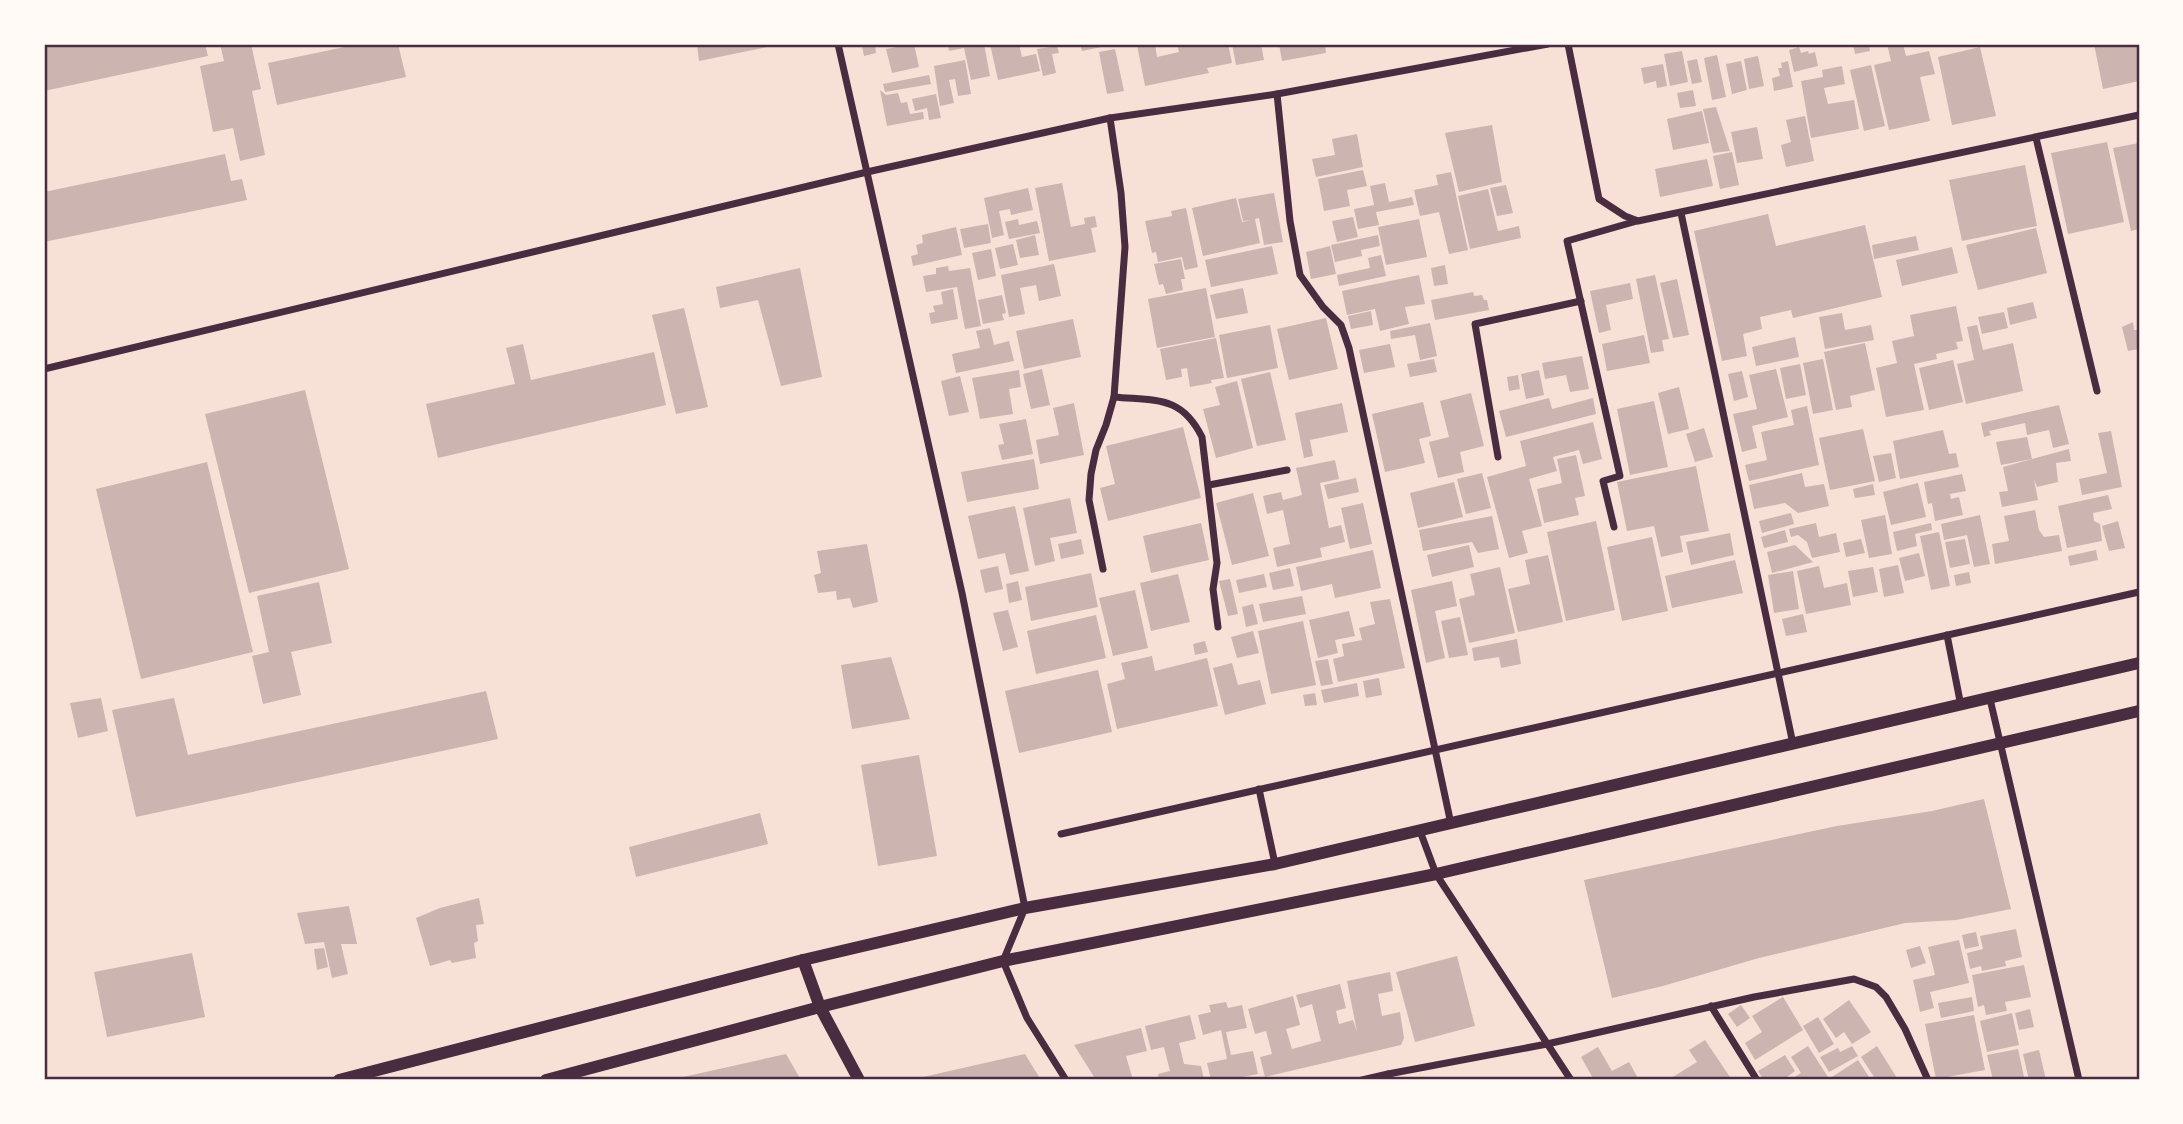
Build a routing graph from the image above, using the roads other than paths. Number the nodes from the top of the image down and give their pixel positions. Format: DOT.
graph roads {
  1 [pos="838,44"];
  2 [pos="1548,44"];
  3 [pos="1568,44"];
  4 [pos="1277,94"];
  5 [pos="2139,115"];
  6 [pos="1110,118"];
  7 [pos="2036,138"];
  8 [pos="867,172"];
  9 [pos="1681,213"];
  10 [pos="1637,221"];
  11 [pos="1581,301"];
  12 [pos="44,369"];
  13 [pos="2097,391"];
  14 [pos="1114,397"];
  15 [pos="1498,457"];
  16 [pos="1287,470"];
  17 [pos="1209,485"];
  18 [pos="1614,527"];
  19 [pos="1103,569"];
  20 [pos="2139,592"];
  21 [pos="1218,627"];
  22 [pos="1947,635"];
  23 [pos="2139,663"];
  24 [pos="1778,673"];
  25 [pos="1990,699"];
  26 [pos="1961,706"];
  27 [pos="2139,711"];
  28 [pos="2000,742"];
  29 [pos="1793,744"];
  30 [pos="1436,749"];
  31 [pos="1259,789"];
  32 [pos="1451,824"];
  33 [pos="1420,831"];
  34 [pos="1061,834"];
  35 [pos="1275,864"];
  36 [pos="1436,874"];
  37 [pos="1025,908"];
  38 [pos="803,960"];
  39 [pos="1003,961"];
  40 [pos="1711,1006"];
  41 [pos="820,1007"];
  42 [pos="1547,1044"];
  43 [pos="1390,1077"];
  44 [pos="339,1080"];
  45 [pos="546,1080"];
  46 [pos="859,1080"];
  47 [pos="1066,1080"];
  48 [pos="1362,1080"];
  49 [pos="1571,1080"];
  50 [pos="1757,1080"];
  51 [pos="1928,1080"];
  52 [pos="2079,1080"];
  1 -- 8 [label="street"];
  2 -- 4 [label="street"];
  3 -- 10 [label="street"];
  4 -- 6 [label="street"];
  4 -- 30 [label="street"];
  5 -- 7 [label="street"];
  6 -- 8 [label="street"];
  6 -- 14 [label="street"];
  7 -- 9 [label="street"];
  7 -- 13 [label="street"];
  8 -- 12 [label="street"];
  8 -- 37 [label="street"];
  9 -- 10 [label="street"];
  9 -- 24 [label="street"];
  10 -- 11 [label="street"];
  11 -- 15 [label="street"];
  11 -- 18 [label="street"];
  14 -- 17 [label="street"];
  14 -- 19 [label="street"];
  16 -- 17 [label="street"];
  17 -- 21 [label="street"];
  20 -- 22 [label="street"];
  22 -- 24 [label="street"];
  22 -- 26 [label="street"];
  23 -- 25 [label="street"];
  24 -- 29 [label="street"];
  24 -- 30 [label="street"];
  25 -- 26 [label="street"];
  25 -- 28 [label="street"];
  26 -- 29 [label="street"];
  27 -- 28 [label="street"];
  28 -- 36 [label="street"];
  28 -- 52 [label="street"];
  29 -- 32 [label="street"];
  30 -- 31 [label="street"];
  30 -- 32 [label="street"];
  31 -- 34 [label="street"];
  31 -- 35 [label="street"];
  32 -- 33 [label="street"];
  33 -- 35 [label="street"];
  33 -- 36 [label="street"];
  35 -- 37 [label="street"];
  36 -- 39 [label="street"];
  36 -- 42 [label="street"];
  37 -- 38 [label="street"];
  37 -- 39 [label="street"];
  38 -- 41 [label="street"];
  38 -- 44 [label="street"];
  39 -- 41 [label="street"];
  39 -- 47 [label="street"];
  40 -- 42 [label="street"];
  40 -- 50 [label="street"];
  40 -- 51 [label="street"];
  41 -- 45 [label="street"];
  41 -- 46 [label="street"];
  42 -- 43 [label="street"];
  42 -- 49 [label="street"];
  43 -- 48 [label="street"];
}
